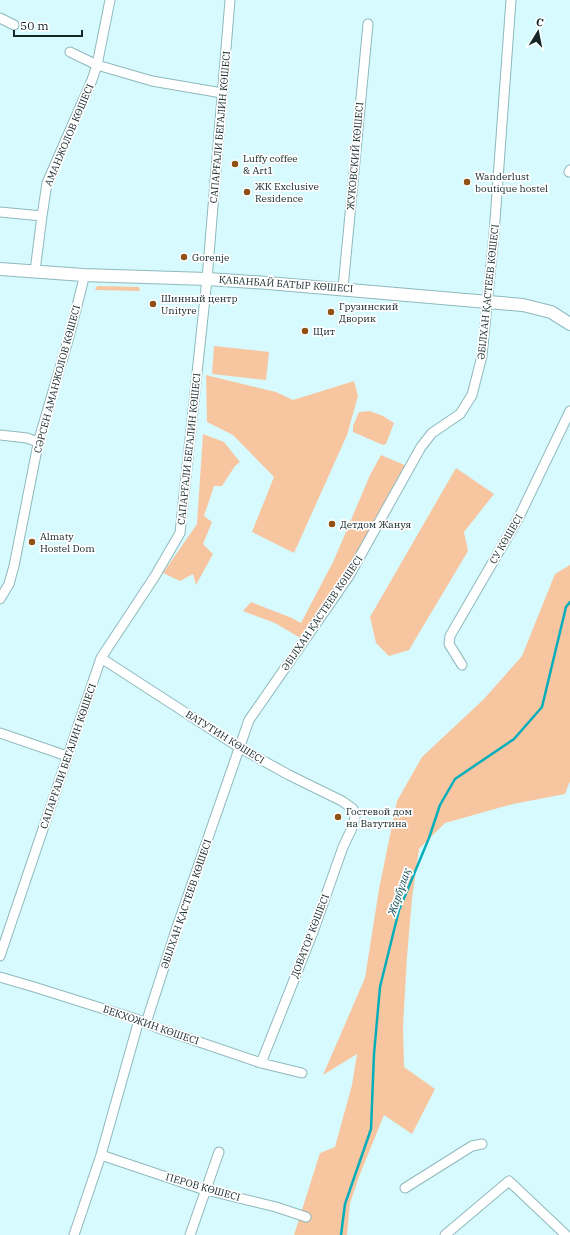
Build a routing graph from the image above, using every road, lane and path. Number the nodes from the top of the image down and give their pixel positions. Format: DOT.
graph roads {
  1 [pos="110,0"];
  2 [pos="230,0"];
  3 [pos="511,0"];
  4 [pos="0,18"];
  5 [pos="368,24"];
  6 [pos="14,25"];
  7 [pos="70,52"];
  8 [pos="97,65"];
  9 [pos="222,93"];
  10 [pos="0,212"];
  11 [pos="42,216"];
  12 [pos="0,269"];
  13 [pos="35,271"];
  14 [pos="83,275"];
  15 [pos="207,279"];
  16 [pos="343,288"];
  17 [pos="488,302"];
  18 [pos="569,321"];
  19 [pos="570,411"];
  20 [pos="0,435"];
  21 [pos="38,442"];
  22 [pos="0,599"];
  23 [pos="101,658"];
  24 [pos="462,665"];
  25 [pos="0,733"];
  26 [pos="240,748"];
  27 [pos="67,756"];
  28 [pos="353,809"];
  29 [pos="0,956"];
  30 [pos="0,977"];
  31 [pos="143,1022"];
  32 [pos="261,1063"];
  33 [pos="302,1072"];
  34 [pos="482,1144"];
  35 [pos="219,1152"];
  36 [pos="101,1155"];
  37 [pos="405,1188"];
  38 [pos="205,1190"];
  39 [pos="306,1217"];
  40 [pos="74,1235"];
  41 [pos="190,1235"];
  42 [pos="444,1235"];
  43 [pos="566,1235"];
  1 -- 8 [label="street, АМАНЖОЛОВ КӨШЕСІ"];
  2 -- 9 [label="street, САПАРҒАЛИ БЕГАЛИН КӨШЕСІ"];
  3 -- 17 [label="street, ӘБІЛХАН ҚАСТЕЕВ КӨШЕСІ"];
  4 -- 6 [label="street"];
  5 -- 16 [label="street, ЖУКОВСКИЙ КӨШЕСІ"];
  7 -- 8 [label="street"];
  8 -- 9 [label="street"];
  8 -- 11 [label="street, АМАНЖОЛОВ КӨШЕСІ"];
  9 -- 15 [label="street, САПАРҒАЛИ БЕГАЛИН КӨШЕСІ"];
  10 -- 11 [label="street"];
  11 -- 13 [label="street, АМАНЖОЛОВ КӨШЕСІ"];
  12 -- 13 [label="street, ҚАБАНБАЙ БАТЫР КӨШЕСІ"];
  13 -- 14 [label="street, ҚАБАНБАЙ БАТЫР КӨШЕСІ"];
  14 -- 15 [label="street, ҚАБАНБАЙ БАТЫР КӨШЕСІ"];
  14 -- 21 [label="street, СӘРСЕН АМАНЖОЛОВ КӨШЕСІ"];
  15 -- 16 [label="street, ҚАБАНБАЙ БАТЫР КӨШЕСІ"];
  15 -- 23 [label="street, САПАРҒАЛИ БЕГАЛИН КӨШЕСІ"];
  16 -- 17 [label="street, ҚАБАНБАЙ БАТЫР КӨШЕСІ"];
  17 -- 18 [label="street, ҚАБАНБАЙ БАТЫР КӨШЕСІ"];
  17 -- 26 [label="street, ӘБІЛХАН ҚАСТЕЕВ КӨШЕСІ"];
  19 -- 24 [label="street, СУ КӨШЕСІ"];
  20 -- 21 [label="street"];
  21 -- 22 [label="street, СӘРСЕН АМАНЖОЛОВ КӨШЕСІ"];
  23 -- 26 [label="street, ВАТУТИН КӨШЕСІ"];
  23 -- 27 [label="street, САПАРҒАЛИ БЕГАЛИН КӨШЕСІ"];
  25 -- 27 [label="street"];
  26 -- 28 [label="street, ВАТУТИН КӨШЕСІ"];
  26 -- 31 [label="street, ӘБІЛХАН ҚАСТЕЕВ КӨШЕСІ"];
  27 -- 29 [label="street, САПАРҒАЛИ БЕГАЛИН КӨШЕСІ"];
  28 -- 32 [label="street, ДОВАТОР КӨШЕСІ"];
  30 -- 31 [label="street, БЕКХОЖИН КӨШЕСІ"];
  31 -- 32 [label="street, БЕКХОЖИН КӨШЕСІ"];
  31 -- 36 [label="street, ӘБІЛХАН ҚАСТЕЕВ КӨШЕСІ"];
  32 -- 33 [label="street, БЕКХОЖИН КӨШЕСІ"];
  34 -- 37 [label="street"];
  35 -- 38 [label="street"];
  36 -- 38 [label="street, ПЕРОВ КӨШЕСІ"];
  36 -- 40 [label="street, ӘБІЛХАН ҚАСТЕЕВ КӨШЕСІ"];
  38 -- 39 [label="street, ПЕРОВ КӨШЕСІ"];
  38 -- 41 [label="street"];
  42 -- 43 [label="street"];
}
